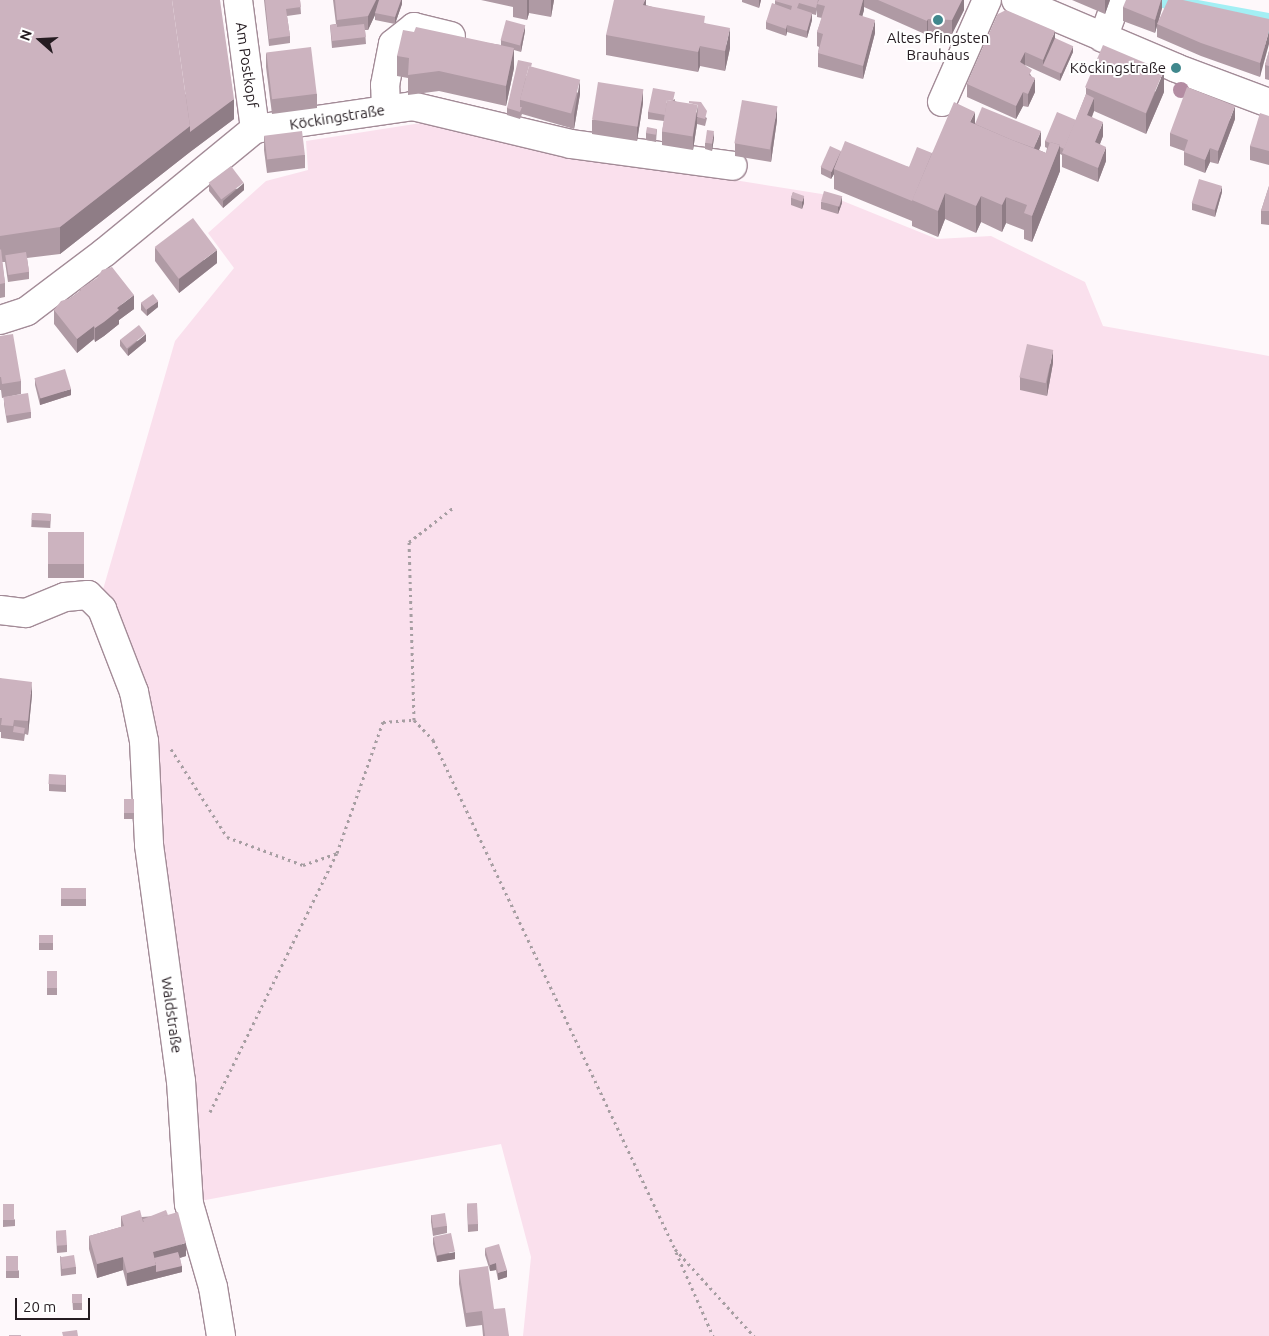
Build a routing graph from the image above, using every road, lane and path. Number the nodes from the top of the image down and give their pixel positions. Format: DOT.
graph roads {
  1 [pos="238,0"];
  2 [pos="987,0"];
  3 [pos="1016,0"];
  4 [pos="1117,0"];
  5 [pos="1103,38"];
  6 [pos="480,42"];
  7 [pos="942,102"];
  8 [pos="1269,103"];
  9 [pos="386,110"];
  10 [pos="255,129"];
  11 [pos="733,166"];
  12 [pos="0,320"];
  13 [pos="454,507"];
  14 [pos="13,612"];
  15 [pos="414,720"];
  16 [pos="165,740"];
  17 [pos="337,853"];
  18 [pos="208,1116"];
  19 [pos="675,1249"];
  20 [pos="221,1336"];
  21 [pos="713,1336"];
  22 [pos="754,1336"];
  1 -- 10 [label="street, Am Postkopf"];
  2 -- 7 [label="street"];
  3 -- 5 [label="street"];
  4 -- 5 [label="street"];
  5 -- 8 [label="street"];
  6 -- 9 [label="street"];
  9 -- 10 [label="street, Köckingstraße"];
  9 -- 11 [label="street, Köckingstraße"];
  10 -- 12 [label="street"];
  13 -- 15 [label="path"];
  14 -- 20 [label="street, Waldstraße"];
  15 -- 17 [label="path"];
  15 -- 19 [label="path"];
  16 -- 17 [label="path"];
  17 -- 18 [label="path"];
  19 -- 21 [label="path"];
  19 -- 22 [label="path"];
}
